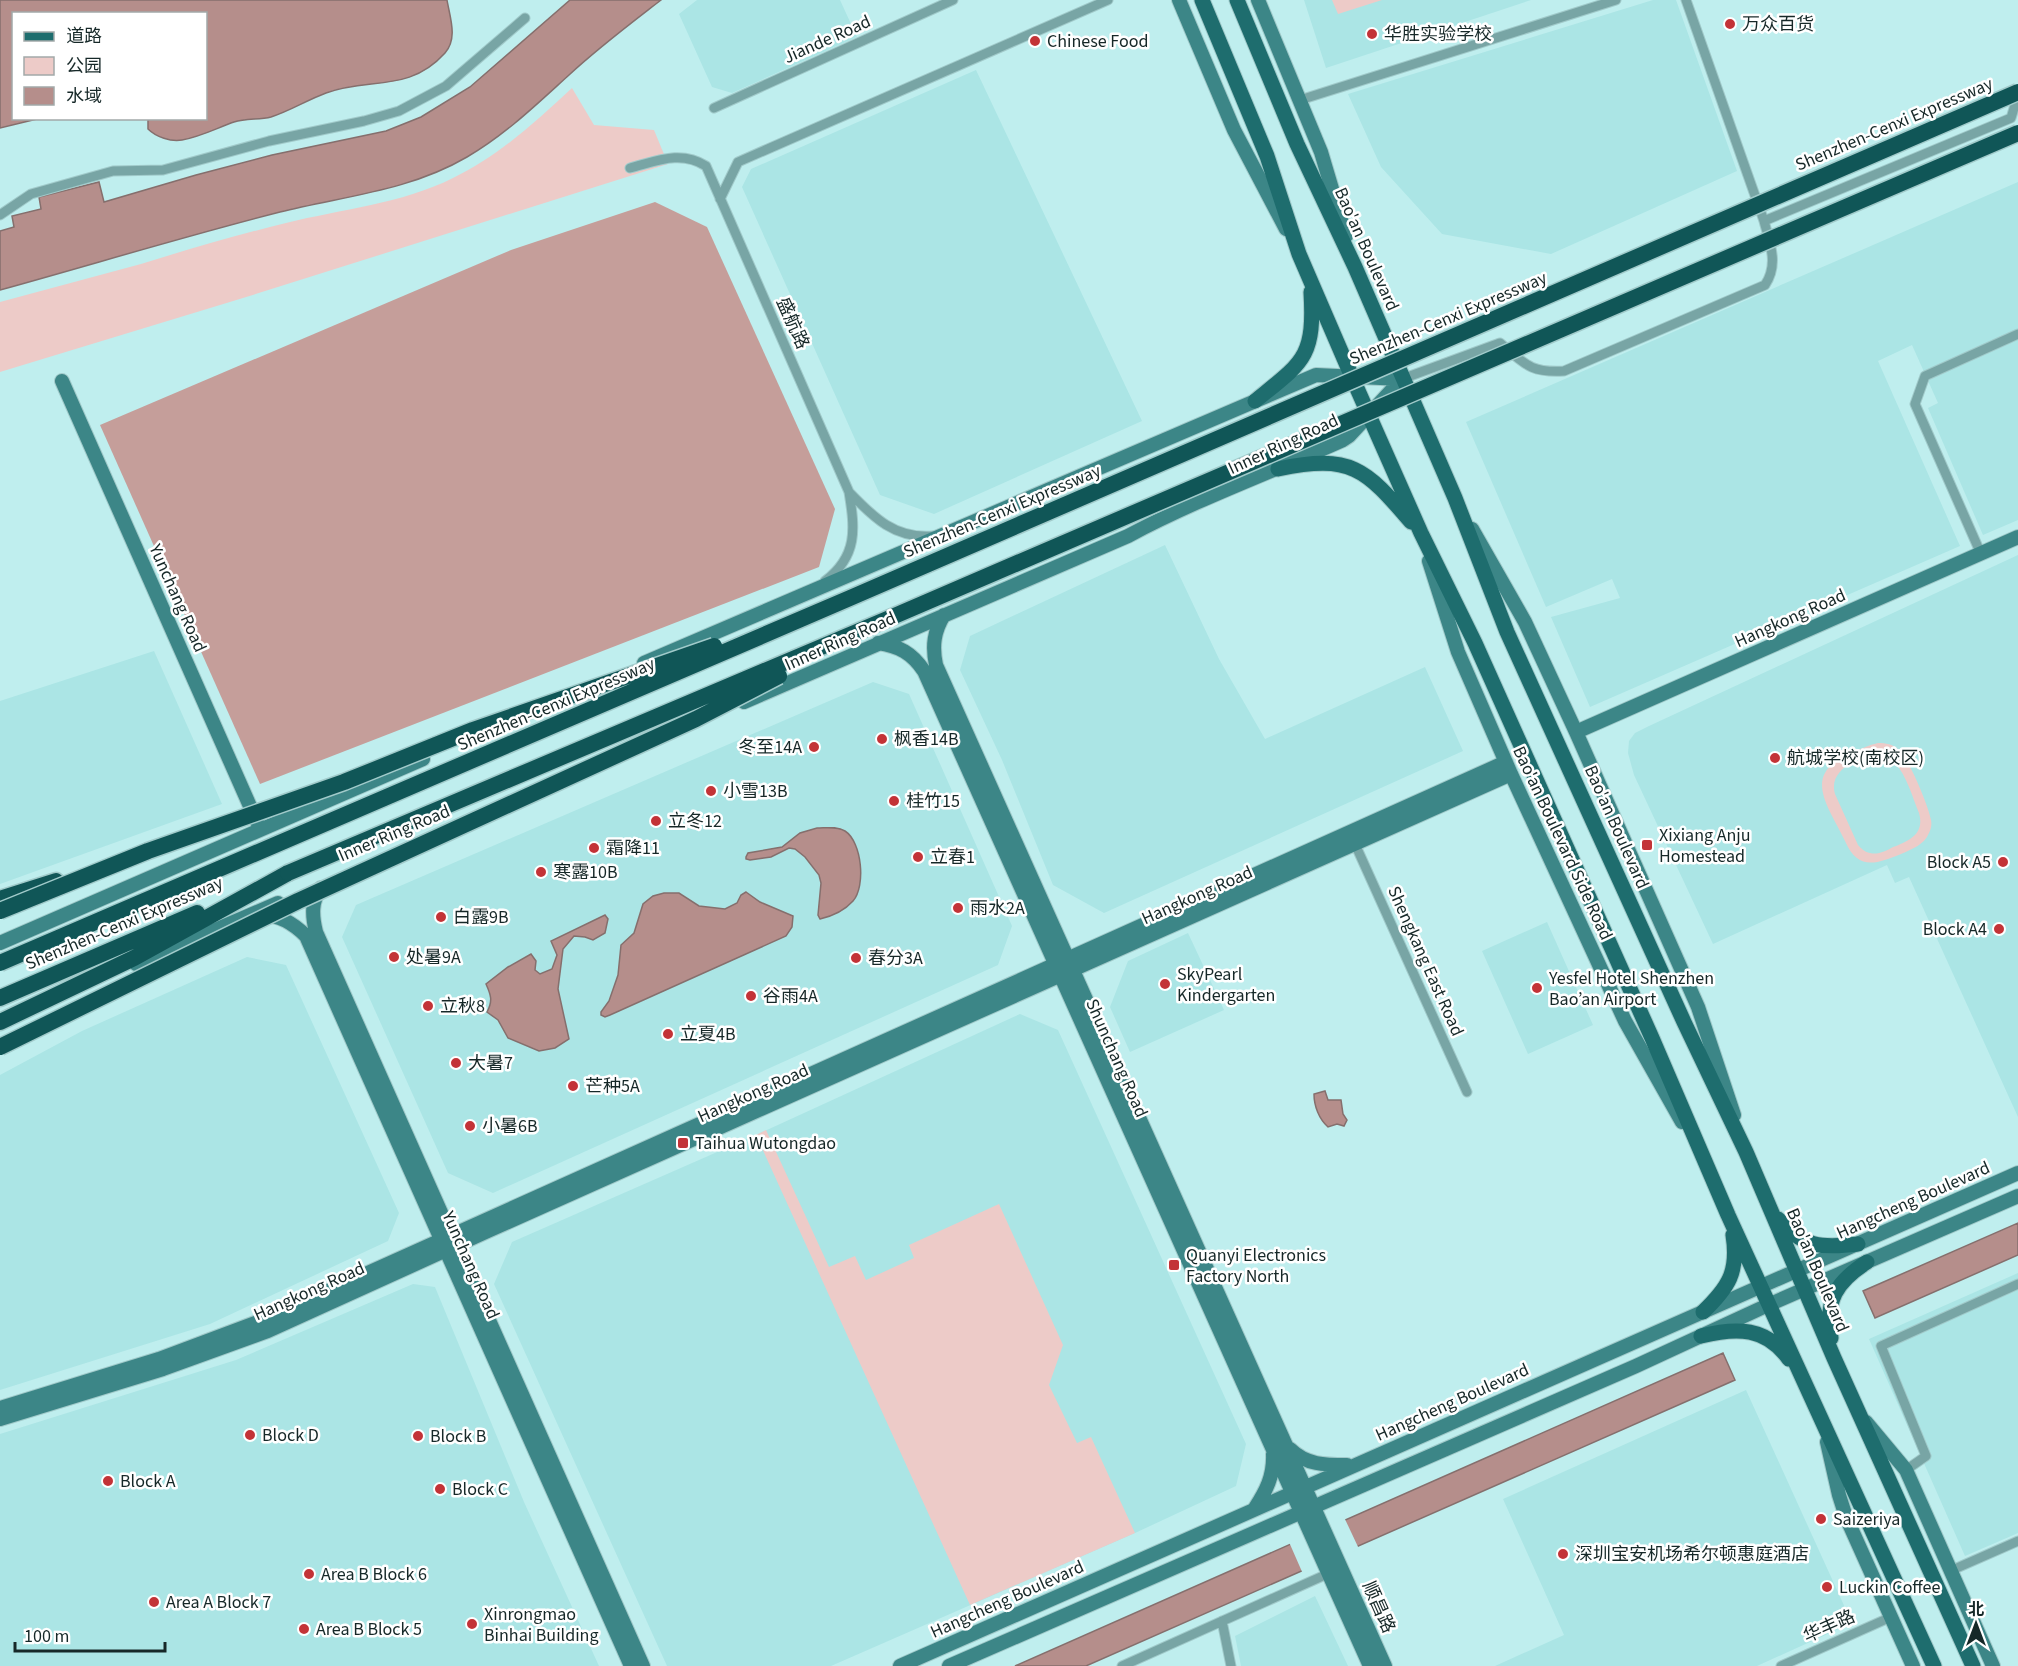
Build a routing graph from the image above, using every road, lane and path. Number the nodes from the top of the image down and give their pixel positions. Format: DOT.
graph roads {
  1 [pos="953,0"];
  2 [pos="1108,0"];
  3 [pos="1179,0"];
  4 [pos="1202,0"];
  5 [pos="1237,0"];
  6 [pos="1258,0"];
  7 [pos="1616,0"];
  8 [pos="1686,0"];
  9 [pos="525,18"];
  10 [pos="2018,93"];
  11 [pos="1300,100"];
  12 [pos="714,108"];
  13 [pos="2018,133"];
  14 [pos="630,168"];
  15 [pos="720,199"];
  16 [pos="0,215"];
  17 [pos="1764,221"];
  18 [pos="1299,254"];
  19 [pos="1355,267"];
  20 [pos="1310,280"];
  21 [pos="2018,334"];
  22 [pos="1352,377"];
  23 [pos="1402,379"];
  24 [pos="62,381"];
  25 [pos="1255,401"];
  26 [pos="1368,414"];
  27 [pos="1278,469"];
  28 [pos="849,492"];
  29 [pos="1455,498"];
  30 [pos="945,533"];
  31 [pos="1421,533"];
  32 [pos="2018,537"];
  33 [pos="1981,554"];
  34 [pos="814,590"];
  35 [pos="850,598"];
  36 [pos="944,615"];
  37 [pos="885,620"];
  38 [pos="878,644"];
  39 [pos="1576,732"];
  40 [pos="1509,768"];
  41 [pos="260,829"];
  42 [pos="1355,844"];
  43 [pos="148,851"];
  44 [pos="288,873"];
  45 [pos="327,882"];
  46 [pos="0,899"];
  47 [pos="0,911"];
  48 [pos="249,915"];
  49 [pos="0,943"];
  50 [pos="0,963"];
  51 [pos="1064,967"];
  52 [pos="0,998"];
  53 [pos="0,1023"];
  54 [pos="0,1047"];
  55 [pos="1467,1092"];
  56 [pos="1746,1152"];
  57 [pos="1702,1155"];
  58 [pos="2018,1173"];
  59 [pos="2018,1196"];
  60 [pos="1768,1204"];
  61 [pos="1728,1215"];
  62 [pos="447,1243"];
  63 [pos="1858,1244"];
  64 [pos="1867,1262"];
  65 [pos="1796,1271"];
  66 [pos="2018,1284"];
  67 [pos="1761,1286"];
  68 [pos="1804,1290"];
  69 [pos="1768,1305"];
  70 [pos="1702,1312"];
  71 [pos="1701,1336"];
  72 [pos="1834,1358"];
  73 [pos="1800,1374"];
  74 [pos="0,1408"];
  75 [pos="1862,1417"];
  76 [pos="0,1419"];
  77 [pos="1824,1428"];
  78 [pos="1287,1445"];
  79 [pos="1272,1449"];
  80 [pos="1355,1464"];
  81 [pos="1906,1470"];
  82 [pos="1305,1486"];
  83 [pos="1292,1492"];
  84 [pos="1314,1506"];
  85 [pos="1255,1509"];
  86 [pos="1300,1512"];
  87 [pos="1321,1522"];
  88 [pos="1308,1528"];
  89 [pos="2018,1541"];
  90 [pos="1340,1565"];
  91 [pos="1327,1571"];
  92 [pos="1950,1571"];
  93 [pos="1891,1617"];
  94 [pos="1222,1621"];
  95 [pos="631,1666"];
  96 [pos="643,1666"];
  97 [pos="900,1666"];
  98 [pos="949,1666"];
  99 [pos="1122,1666"];
  100 [pos="1231,1666"];
  101 [pos="1370,1666"];
  102 [pos="1385,1666"];
  103 [pos="1781,1666"];
  104 [pos="1913,1666"];
  105 [pos="1935,1666"];
  106 [pos="1973,1666"];
  107 [pos="1993,1666"];
  1 -- 12 [label="street, Jiande Road"];
  2 -- 15 [label="street"];
  3 -- 18 [label="main road"];
  4 -- 18 [label="main road"];
  5 -- 19 [label="main road, Bao'an Boulevard"];
  6 -- 11 [label="main road"];
  7 -- 11 [label="street"];
  8 -- 17 [label="street"];
  9 -- 16 [label="street"];
  10 -- 17 [label="street"];
  10 -- 35 [label="highway, Shenzhen-Cenxi Expressway, bridge"];
  11 -- 19 [label="main road"];
  13 -- 37 [label="highway, Shenzhen-Cenxi Expressway, bridge"];
  14 -- 15 [label="street, 盛航路"];
  15 -- 28 [label="street, 盛航路"];
  17 -- 23 [label="street"];
  18 -- 20 [label="main road"];
  19 -- 23 [label="main road, Bao'an Boulevard"];
  20 -- 22 [label="main road"];
  20 -- 25 [label="main road"];
  21 -- 33 [label="street"];
  22 -- 23 [label="main road"];
  22 -- 25 [label="main road"];
  22 -- 26 [label="main road"];
  23 -- 26 [label="main road, Inner Ring Road"];
  23 -- 29 [label="main road, Bao'an Boulevard"];
  24 -- 41 [label="main road, Yunchang Road"];
  25 -- 30 [label="main road"];
  26 -- 27 [label="main road, Inner Ring Road"];
  26 -- 31 [label="main road"];
  27 -- 31 [label="main road"];
  27 -- 36 [label="main road, Inner Ring Road"];
  28 -- 30 [label="street"];
  28 -- 34 [label="street"];
  29 -- 39 [label="main road"];
  29 -- 56 [label="main road, Bao'an Boulevard"];
  30 -- 34 [label="main road"];
  31 -- 40 [label="main road, Bao'an Boulevard Side Road"];
  31 -- 57 [label="main road"];
  32 -- 33 [label="main road, Hangkong Road"];
  33 -- 39 [label="main road, Hangkong Road"];
  34 -- 41 [label="main road"];
  35 -- 43 [label="highway, bridge"];
  35 -- 50 [label="highway, Shenzhen-Cenxi Expressway, bridge"];
  36 -- 38 [label="main road, Inner Ring Road"];
  36 -- 51 [label="main road, Shunchang Road"];
  37 -- 44 [label="highway, Shenzhen-Cenxi Expressway, bridge"];
  37 -- 54 [label="highway, bridge"];
  38 -- 45 [label="main road, Inner Ring Road"];
  38 -- 51 [label="main road, Shunchang Road"];
  39 -- 56 [label="main road"];
  40 -- 42 [label="main road, Hangkong Road"];
  40 -- 51 [label="main road, Hangkong Road"];
  40 -- 57 [label="main road, Bao'an Boulevard Side Road"];
  41 -- 49 [label="main road"];
  42 -- 51 [label="main road, Hangkong Road"];
  42 -- 55 [label="street, Shengkang East Road"];
  43 -- 46 [label="highway, bridge"];
  43 -- 47 [label="highway, bridge"];
  44 -- 52 [label="highway, Shenzhen-Cenxi Expressway"];
  44 -- 53 [label="highway"];
  45 -- 48 [label="main road, Inner Ring Road"];
  45 -- 62 [label="main road, Yunchang Road"];
  48 -- 53 [label="main road, Inner Ring Road"];
  48 -- 62 [label="main road, Yunchang Road"];
  51 -- 62 [label="main road, Hangkong Road"];
  51 -- 78 [label="main road, Shunchang Road"];
  51 -- 79 [label="main road, Shunchang Road"];
  56 -- 60 [label="main road, Bao'an Boulevard"];
  57 -- 61 [label="main road"];
  58 -- 63 [label="main road, Hangcheng Boulevard"];
  59 -- 64 [label="main road, Hangcheng Boulevard"];
  60 -- 63 [label="main road"];
  60 -- 65 [label="main road, Bao'an Boulevard"];
  61 -- 67 [label="main road"];
  61 -- 70 [label="main road"];
  62 -- 74 [label="main road, Hangkong Road"];
  62 -- 76 [label="main road, Hangkong Road"];
  62 -- 95 [label="main road, Yunchang Road"];
  62 -- 96 [label="main road, Yunchang Road"];
  63 -- 65 [label="main road, Hangcheng Boulevard"];
  64 -- 68 [label="main road, Hangcheng Boulevard"];
  64 -- 72 [label="main road"];
  65 -- 67 [label="main road, Hangcheng Boulevard"];
  65 -- 68 [label="main road, Bao'an Boulevard"];
  66 -- 81 [label="street"];
  67 -- 69 [label="main road"];
  67 -- 70 [label="main road, Hangcheng Boulevard"];
  68 -- 69 [label="main road, Hangcheng Boulevard"];
  68 -- 72 [label="main road, Bao'an Boulevard"];
  69 -- 71 [label="main road, Hangcheng Boulevard"];
  69 -- 73 [label="main road"];
  70 -- 80 [label="main road, Hangcheng Boulevard"];
  71 -- 73 [label="main road"];
  71 -- 84 [label="main road, Hangcheng Boulevard"];
  72 -- 75 [label="main road, Bao'an Boulevard"];
  73 -- 77 [label="main road"];
  75 -- 81 [label="main road"];
  75 -- 106 [label="main road, Bao'an Boulevard"];
  77 -- 93 [label="main road"];
  77 -- 105 [label="main road"];
  78 -- 80 [label="main road"];
  78 -- 82 [label="main road, Shunchang Road"];
  79 -- 83 [label="main road, Shunchang Road"];
  79 -- 85 [label="main road"];
  80 -- 82 [label="main road, Hangcheng Boulevard"];
  81 -- 92 [label="main road"];
  82 -- 83 [label="main road, Hangcheng Boulevard"];
  82 -- 84 [label="main road, Shunchang Road"];
  83 -- 85 [label="main road, Hangcheng Boulevard"];
  83 -- 86 [label="main road, Shunchang Road"];
  84 -- 86 [label="main road, Hangcheng Boulevard"];
  84 -- 87 [label="main road, Shunchang Road"];
  85 -- 97 [label="main road, Hangcheng Boulevard"];
  86 -- 88 [label="main road, Shunchang Road"];
  86 -- 98 [label="main road, Hangcheng Boulevard"];
  87 -- 90 [label="main road, 顺昌路"];
  88 -- 91 [label="main road, 顺昌路"];
  89 -- 92 [label="street"];
  90 -- 91 [label="street"];
  90 -- 102 [label="main road, 顺昌路"];
  91 -- 94 [label="street"];
  91 -- 101 [label="main road, 顺昌路"];
  92 -- 107 [label="main road"];
  93 -- 103 [label="street, 华丰路"];
  93 -- 104 [label="main road"];
  94 -- 99 [label="street"];
  94 -- 100 [label="street"];
}
